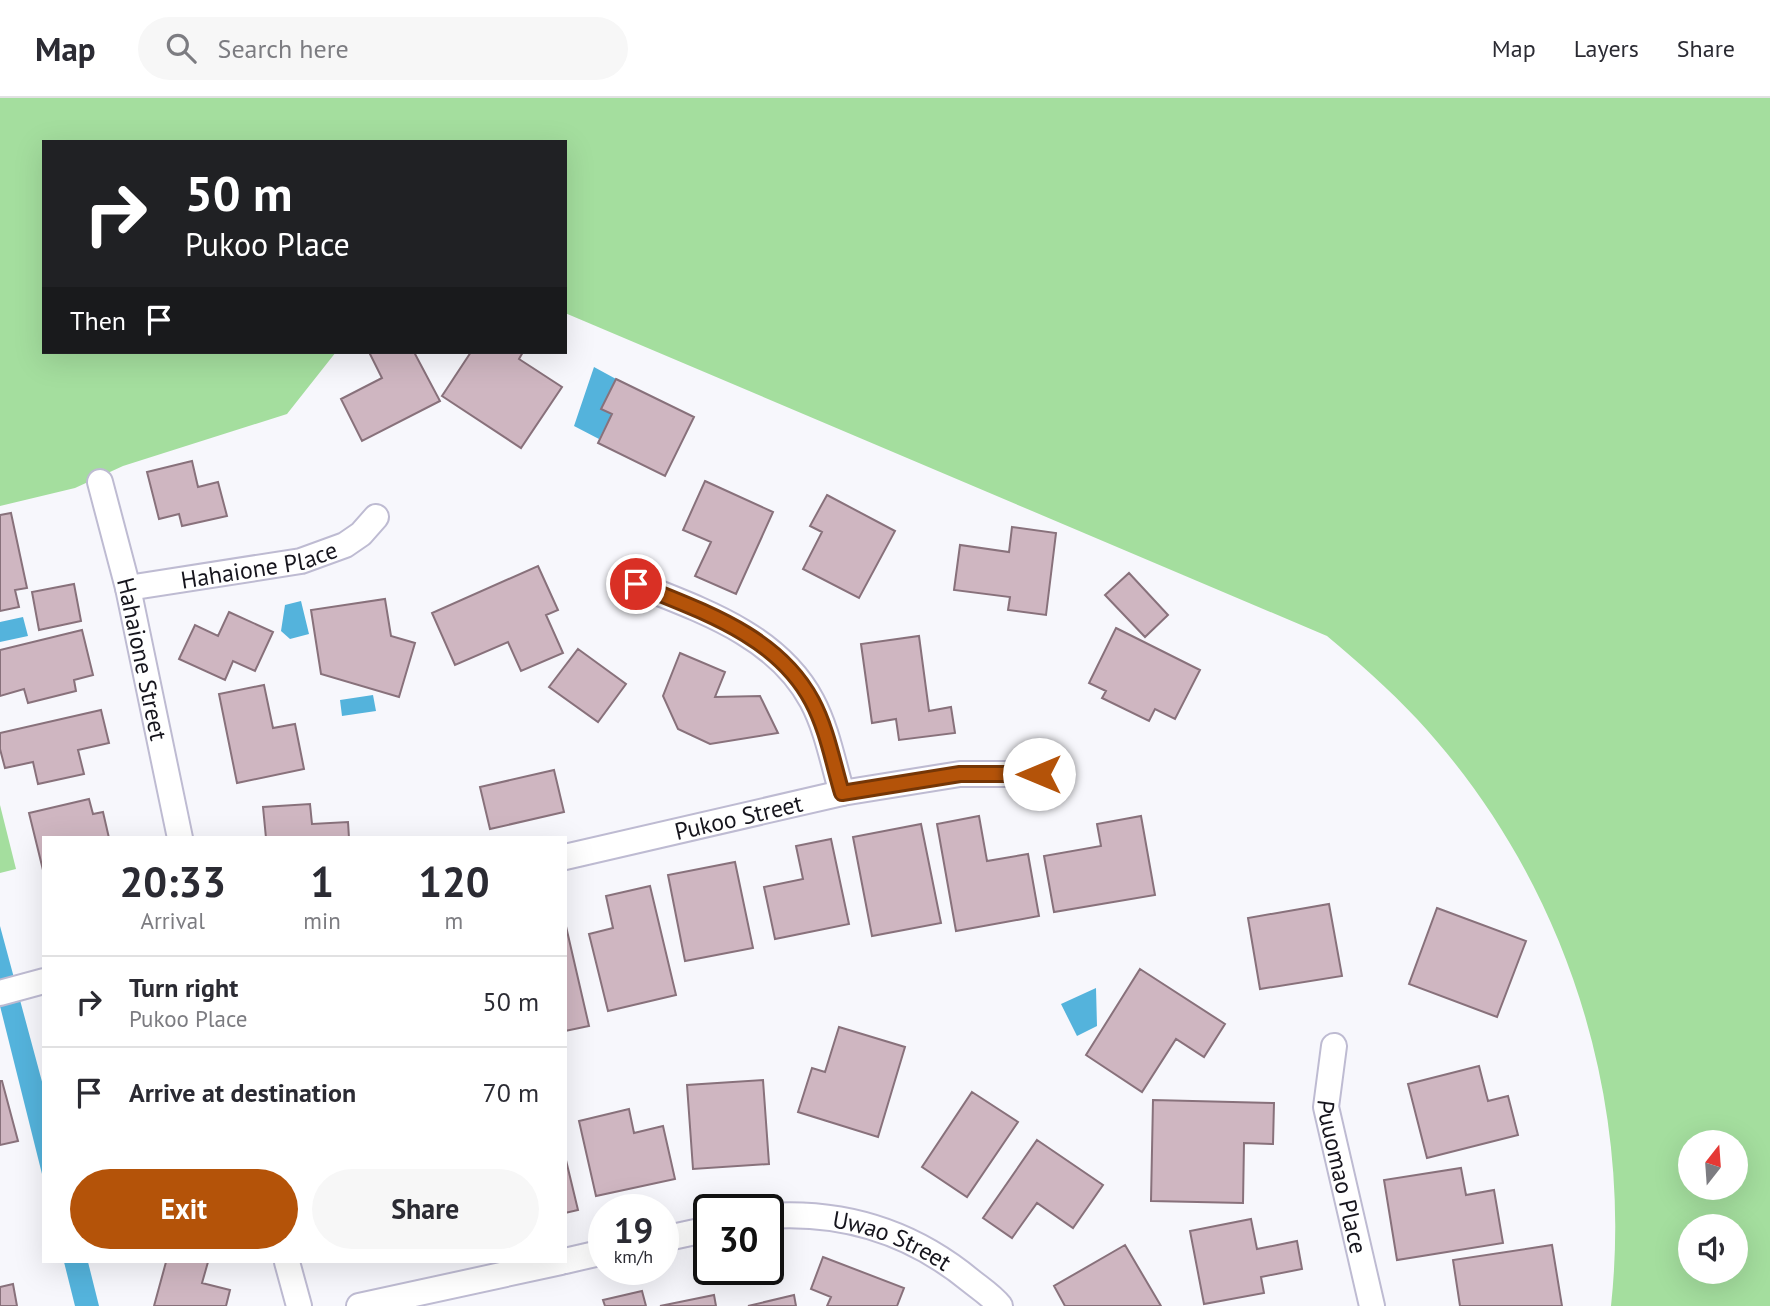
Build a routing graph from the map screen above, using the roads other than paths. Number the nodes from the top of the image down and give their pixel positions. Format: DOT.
graph roads {
  1 [pos="100,482"];
  2 [pos="376,517"];
  3 [pos="636,584"];
  4 [pos="128,589"];
  5 [pos="1039,774"];
  6 [pos="842,793"];
  7 [pos="180,836"];
  8 [pos="567,857"];
  9 [pos="42,982"];
  10 [pos="0,993"];
  11 [pos="1334,1046"];
  12 [pos="784,1216"];
  13 [pos="588,1256"];
  14 [pos="567,1260"];
  15 [pos="287,1263"];
  16 [pos="554,1263"];
  17 [pos="299,1306"];
  18 [pos="359,1306"];
  19 [pos="1000,1306"];
  20 [pos="1372,1306"];
  1 -- 4 [label="street, Hahaione Street"];
  2 -- 4 [label="street, Hahaione Place"];
  3 -- 6 [label="street"];
  4 -- 7 [label="street, Hahaione Street"];
  5 -- 6 [label="street, Pukoo Street"];
  6 -- 8 [label="street, Pukoo Street"];
  9 -- 10 [label="street"];
  11 -- 20 [label="street, Puuomao Place"];
  12 -- 19 [label="street, Uwao Street"];
  13 -- 14 [label="street"];
  15 -- 17 [label="street"];
  16 -- 18 [label="street"];
}
